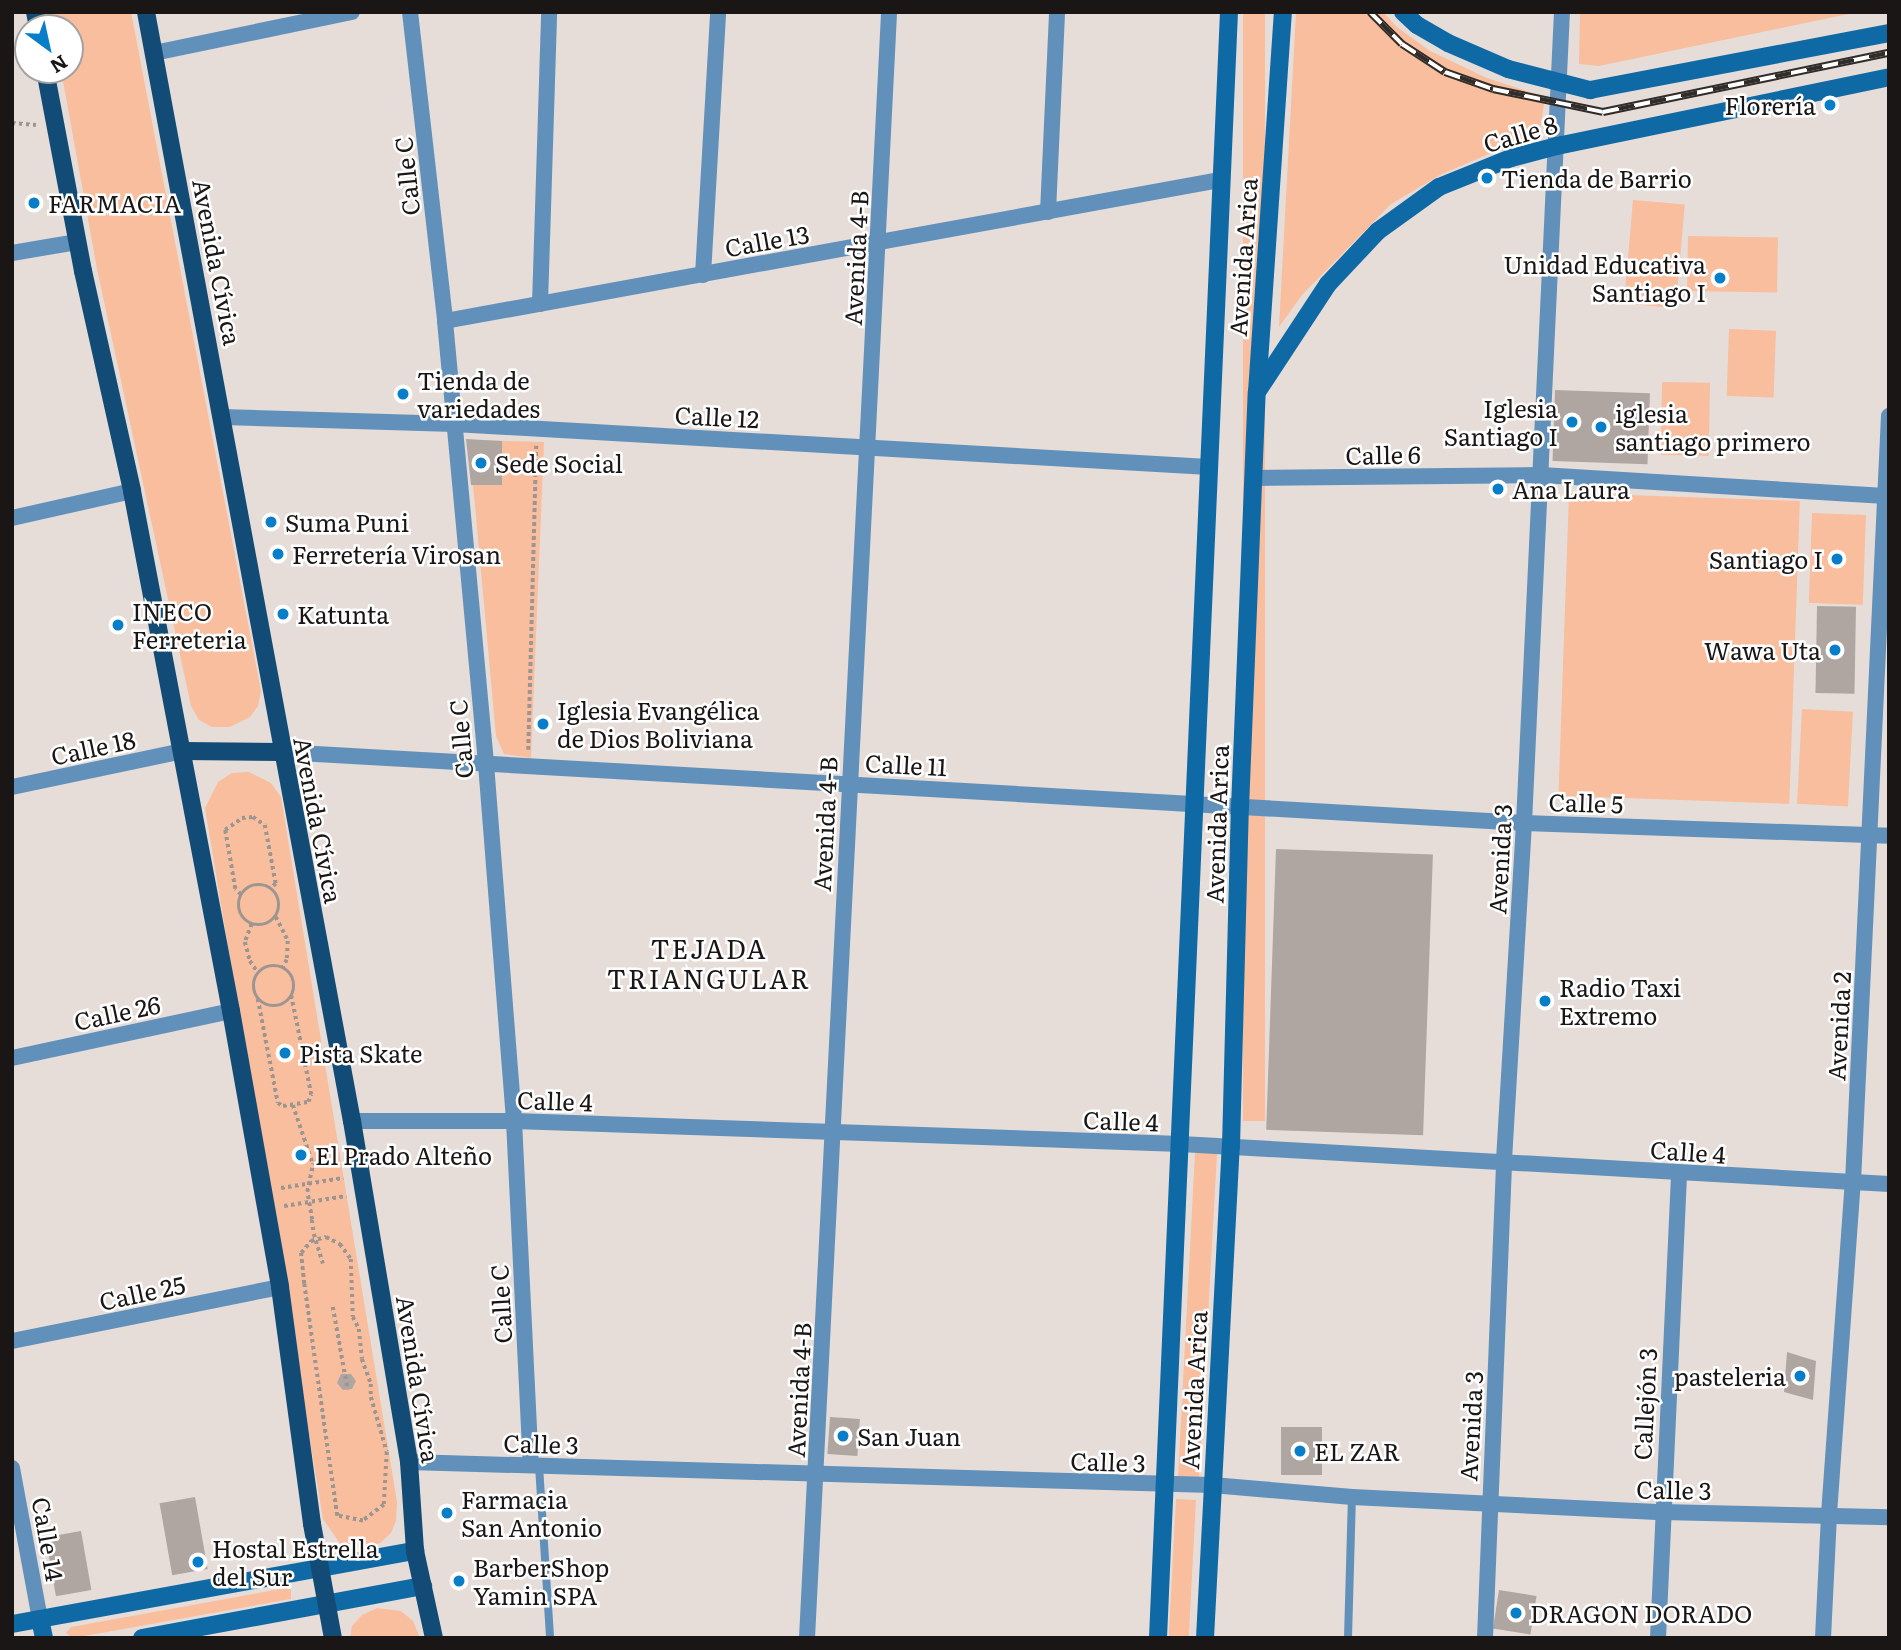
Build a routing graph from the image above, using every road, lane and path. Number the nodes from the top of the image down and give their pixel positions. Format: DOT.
graph roads {
  1 [pos="146,12"];
  2 [pos="352,12"];
  3 [pos="410,12"];
  4 [pos="550,12"];
  5 [pos="718,12"];
  6 [pos="889,12"];
  7 [pos="1058,12"];
  8 [pos="1229,12"];
  9 [pos="1283,12"];
  10 [pos="1403,12"];
  11 [pos="1562,12"];
  12 [pos="1889,33"];
  13 [pos="154,53"];
  14 [pos="1889,77"];
  15 [pos="49,84"];
  16 [pos="1560,84"];
  17 [pos="12,123"];
  18 [pos="36,125"];
  19 [pos="1557,146"];
  20 [pos="1220,180"];
  21 [pos="1048,212"];
  22 [pos="77,242"];
  23 [pos="878,242"];
  24 [pos="12,253"];
  25 [pos="703,275"];
  26 [pos="540,304"];
  27 [pos="445,321"];
  28 [pos="1257,392"];
  29 [pos="222,416"];
  30 [pos="1889,416"];
  31 [pos="454,424"];
  32 [pos="536,429"];
  33 [pos="869,448"];
  34 [pos="1209,467"];
  35 [pos="1541,475"];
  36 [pos="1254,478"];
  37 [pos="132,491"];
  38 [pos="1887,496"];
  39 [pos="12,518"];
  40 [pos="183,751"];
  41 [pos="281,752"];
  42 [pos="485,764"];
  43 [pos="527,766"];
  44 [pos="848,784"];
  45 [pos="12,787"];
  46 [pos="1192,804"];
  47 [pos="1240,808"];
  48 [pos="1524,823"];
  49 [pos="1870,835"];
  50 [pos="1889,836"];
  51 [pos="271,888"];
  52 [pos="241,895"];
  53 [pos="276,917"];
  54 [pos="253,924"];
  55 [pos="283,968"];
  56 [pos="258,973"];
  57 [pos="291,996"];
  58 [pos="258,999"];
  59 [pos="231,1011"];
  60 [pos="12,1058"];
  61 [pos="293,1105"];
  62 [pos="352,1121"];
  63 [pos="514,1121"];
  64 [pos="833,1134"];
  65 [pos="1181,1144"];
  66 [pos="1231,1146"];
  67 [pos="1504,1160"];
  68 [pos="1679,1174"];
  69 [pos="1853,1182"];
  70 [pos="361,1184"];
  71 [pos="1889,1184"];
  72 [pos="263,1201"];
  73 [pos="311,1241"];
  74 [pos="323,1264"];
  75 [pos="280,1287"];
  76 [pos="333,1307"];
  77 [pos="12,1341"];
  78 [pos="348,1390"];
  79 [pos="409,1462"];
  80 [pos="535,1465"];
  81 [pos="12,1468"];
  82 [pos="816,1475"];
  83 [pos="1162,1485"];
  84 [pos="1212,1485"];
  85 [pos="1352,1497"];
  86 [pos="1489,1504"];
  87 [pos="1662,1513"];
  88 [pos="1829,1514"];
  89 [pos="1889,1517"];
  90 [pos="415,1551"];
  91 [pos="320,1569"];
  92 [pos="423,1586"];
  93 [pos="326,1604"];
  94 [pos="40,1619"];
  95 [pos="12,1624"];
  96 [pos="44,1638"];
  97 [pos="142,1638"];
  98 [pos="333,1638"];
  99 [pos="434,1638"];
  100 [pos="550,1638"];
  101 [pos="807,1638"];
  102 [pos="1158,1638"];
  103 [pos="1205,1638"];
  104 [pos="1348,1638"];
  105 [pos="1485,1638"];
  106 [pos="1658,1638"];
  107 [pos="1823,1638"];
  1 -- 13 [label="main road, Avenida Cívica"];
  2 -- 13 [label="street"];
  3 -- 27 [label="street, Calle C"];
  4 -- 26 [label="street"];
  5 -- 25 [label="street"];
  6 -- 23 [label="street, Avenida 4-B"];
  7 -- 21 [label="street"];
  8 -- 20 [label="street, Avenida Arica"];
  9 -- 28 [label="street, Avenida Arica"];
  10 -- 16 [label="street, Calle 8"];
  11 -- 16 [label="street, Avenida 3"];
  12 -- 16 [label="street, Calle 8"];
  13 -- 29 [label="main road, Avenida Cívica"];
  14 -- 19 [label="street, Calle 8"];
  15 -- 22 [label="main road"];
  16 -- 19 [label="street, Avenida 3"];
  17 -- 18 [label="path"];
  19 -- 28 [label="street, Calle 8"];
  19 -- 35 [label="street, Avenida 3"];
  20 -- 21 [label="street, Calle 13"];
  20 -- 34 [label="street, Avenida Arica"];
  21 -- 23 [label="street, Calle 13"];
  22 -- 24 [label="street"];
  22 -- 37 [label="main road"];
  23 -- 25 [label="street, Calle 13"];
  23 -- 33 [label="street, Avenida 4-B"];
  25 -- 26 [label="street, Calle 13"];
  26 -- 27 [label="street, Calle 13"];
  27 -- 31 [label="street, Calle C"];
  28 -- 36 [label="street, Avenida Arica"];
  29 -- 31 [label="street, Calle 12"];
  29 -- 41 [label="main road, Avenida Cívica"];
  30 -- 38 [label="street, Avenida 2"];
  31 -- 32 [label="street, Calle 12"];
  31 -- 42 [label="street, Calle C"];
  32 -- 33 [label="street, Calle 12"];
  32 -- 43 [label="path"];
  33 -- 34 [label="street, Calle 12"];
  33 -- 44 [label="street, Avenida 4-B"];
  34 -- 46 [label="street, Avenida Arica"];
  35 -- 36 [label="street, Calle 6"];
  35 -- 38 [label="street, Calle 6"];
  35 -- 48 [label="street, Avenida 3"];
  36 -- 47 [label="street, Avenida Arica"];
  37 -- 39 [label="street"];
  37 -- 40 [label="main road"];
  38 -- 49 [label="street, Avenida 2"];
  40 -- 41 [label="main road"];
  40 -- 45 [label="street, Calle 18"];
  40 -- 59 [label="main road"];
  41 -- 42 [label="street, Calle 11"];
  41 -- 62 [label="main road, Avenida Cívica"];
  42 -- 43 [label="street, Calle 11"];
  42 -- 63 [label="street, Calle C"];
  43 -- 44 [label="street, Calle 11"];
  44 -- 46 [label="street, Calle 11"];
  44 -- 64 [label="street, Avenida 4-B"];
  46 -- 47 [label="street, Calle 11"];
  46 -- 65 [label="street, Avenida Arica"];
  47 -- 48 [label="street, Calle 5"];
  47 -- 66 [label="street, Avenida Arica"];
  48 -- 49 [label="street, Calle 5"];
  48 -- 67 [label="street, Avenida 3"];
  49 -- 50 [label="street, Calle 5"];
  49 -- 69 [label="street, Avenida 2"];
  51 -- 52 [label="path"];
  51 -- 52 [label="path"];
  51 -- 53 [label="path"];
  52 -- 54 [label="path"];
  53 -- 54 [label="path"];
  53 -- 55 [label="path"];
  54 -- 56 [label="path"];
  55 -- 56 [label="path"];
  55 -- 57 [label="path"];
  56 -- 58 [label="path"];
  57 -- 58 [label="path"];
  57 -- 61 [label="path"];
  58 -- 61 [label="path"];
  59 -- 60 [label="street, Calle 26"];
  59 -- 72 [label="main road"];
  61 -- 74 [label="path, bridge"];
  62 -- 63 [label="street, Calle 4"];
  62 -- 70 [label="main road, Avenida Cívica"];
  63 -- 64 [label="street, Calle 4"];
  63 -- 80 [label="street, Calle C"];
  64 -- 65 [label="street, Calle 4"];
  64 -- 82 [label="street, Avenida 4-B"];
  65 -- 66 [label="street, Calle 4"];
  65 -- 83 [label="street, Avenida Arica"];
  66 -- 67 [label="street, Calle 4"];
  66 -- 84 [label="street, Avenida Arica"];
  67 -- 68 [label="street, Calle 4"];
  67 -- 86 [label="street, Avenida 3"];
  68 -- 69 [label="street, Calle 4"];
  68 -- 87 [label="street, Callejón 3"];
  69 -- 71 [label="street, Calle 4"];
  69 -- 88 [label="street, Avenida 2"];
  70 -- 72 [label="path"];
  70 -- 72 [label="path"];
  70 -- 79 [label="main road, Avenida Cívica"];
  72 -- 75 [label="main road"];
  73 -- 73 [label="path"];
  75 -- 77 [label="street, Calle 25"];
  75 -- 91 [label="main road"];
  76 -- 78 [label="path"];
  79 -- 80 [label="street, Calle 3"];
  79 -- 90 [label="main road, Avenida Cívica"];
  80 -- 82 [label="street, Calle 3"];
  80 -- 100 [label="lane"];
  81 -- 94 [label="street, Calle 14"];
  82 -- 83 [label="street, Calle 3"];
  82 -- 101 [label="street, Avenida 4-B"];
  83 -- 84 [label="street, Calle 3"];
  83 -- 102 [label="street, Avenida Arica"];
  84 -- 85 [label="street, Calle 3"];
  84 -- 103 [label="street, Avenida Arica"];
  85 -- 86 [label="street, Calle 3"];
  85 -- 104 [label="lane"];
  86 -- 87 [label="street, Calle 3"];
  86 -- 105 [label="street, Avenida 3"];
  87 -- 88 [label="street, Calle 3"];
  87 -- 106 [label="street, Callejón 3"];
  88 -- 89 [label="street, Calle 3"];
  88 -- 107 [label="street, Avenida 2"];
  90 -- 91 [label="street"];
  90 -- 92 [label="main road, Avenida Cívica"];
  91 -- 93 [label="main road"];
  91 -- 94 [label="street"];
  92 -- 93 [label="street"];
  92 -- 99 [label="main road, Avenida Cívica"];
  93 -- 97 [label="street"];
  93 -- 98 [label="main road"];
  94 -- 95 [label="street"];
  94 -- 96 [label="street"];
}
